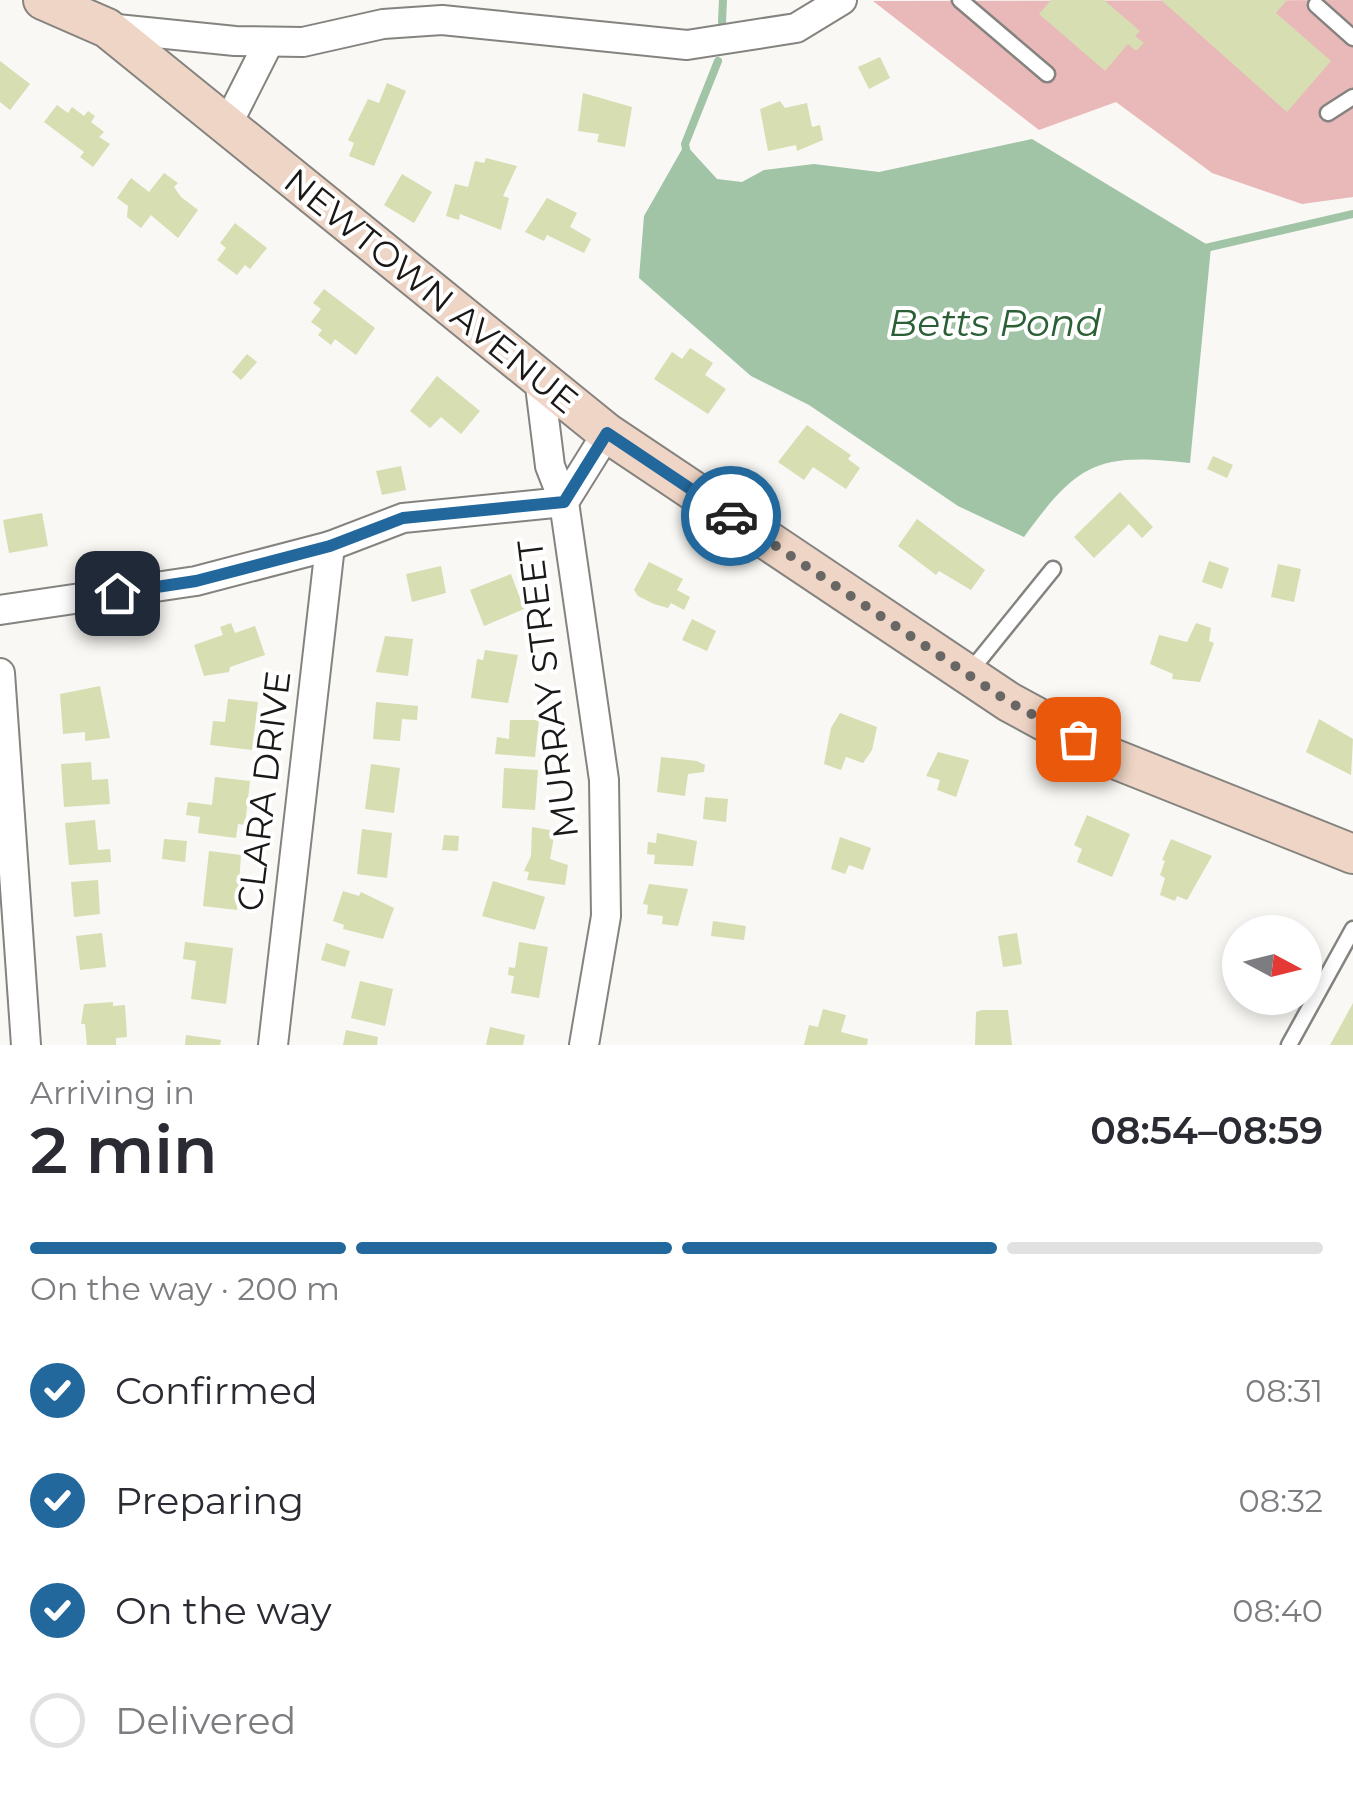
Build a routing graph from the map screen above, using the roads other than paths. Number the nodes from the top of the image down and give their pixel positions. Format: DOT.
graph roads {
  1 [pos="43,0"];
  2 [pos="842,0"];
  3 [pos="960,0"];
  4 [pos="1316,5"];
  5 [pos="107,28"];
  6 [pos="1353,38"];
  7 [pos="269,42"];
  8 [pos="1047,74"];
  9 [pos="1353,97"];
  10 [pos="1328,114"];
  11 [pos="227,125"];
  12 [pos="539,378"];
  13 [pos="607,433"];
  14 [pos="564,502"];
  15 [pos="330,546"];
  16 [pos="1053,569"];
  17 [pos="0,610"];
  18 [pos="0,673"];
  19 [pos="968,674"];
  20 [pos="1353,854"];
  21 [pos="1353,929"];
  22 [pos="26,1045"];
  23 [pos="273,1045"];
  24 [pos="584,1045"];
  25 [pos="1289,1045"];
  1 -- 5 [label="main road, NEWTOWN AVENUE"];
  2 -- 7 [label="street"];
  3 -- 8 [label="lane"];
  4 -- 6 [label="lane"];
  5 -- 7 [label="street"];
  5 -- 11 [label="main road, NEWTOWN AVENUE"];
  7 -- 11 [label="street"];
  9 -- 10 [label="lane"];
  11 -- 12 [label="main road, NEWTOWN AVENUE"];
  12 -- 13 [label="main road, NEWTOWN AVENUE"];
  12 -- 14 [label="street, MURRAY STREET"];
  13 -- 14 [label="street, MURRAY STREET"];
  13 -- 19 [label="main road, NEWTOWN AVENUE"];
  14 -- 15 [label="street"];
  14 -- 24 [label="street, MURRAY STREET"];
  15 -- 17 [label="street"];
  15 -- 23 [label="street, CLARA DRIVE"];
  16 -- 19 [label="lane"];
  18 -- 22 [label="street"];
  19 -- 20 [label="main road, NEWTOWN AVENUE"];
  21 -- 25 [label="lane"];
}
